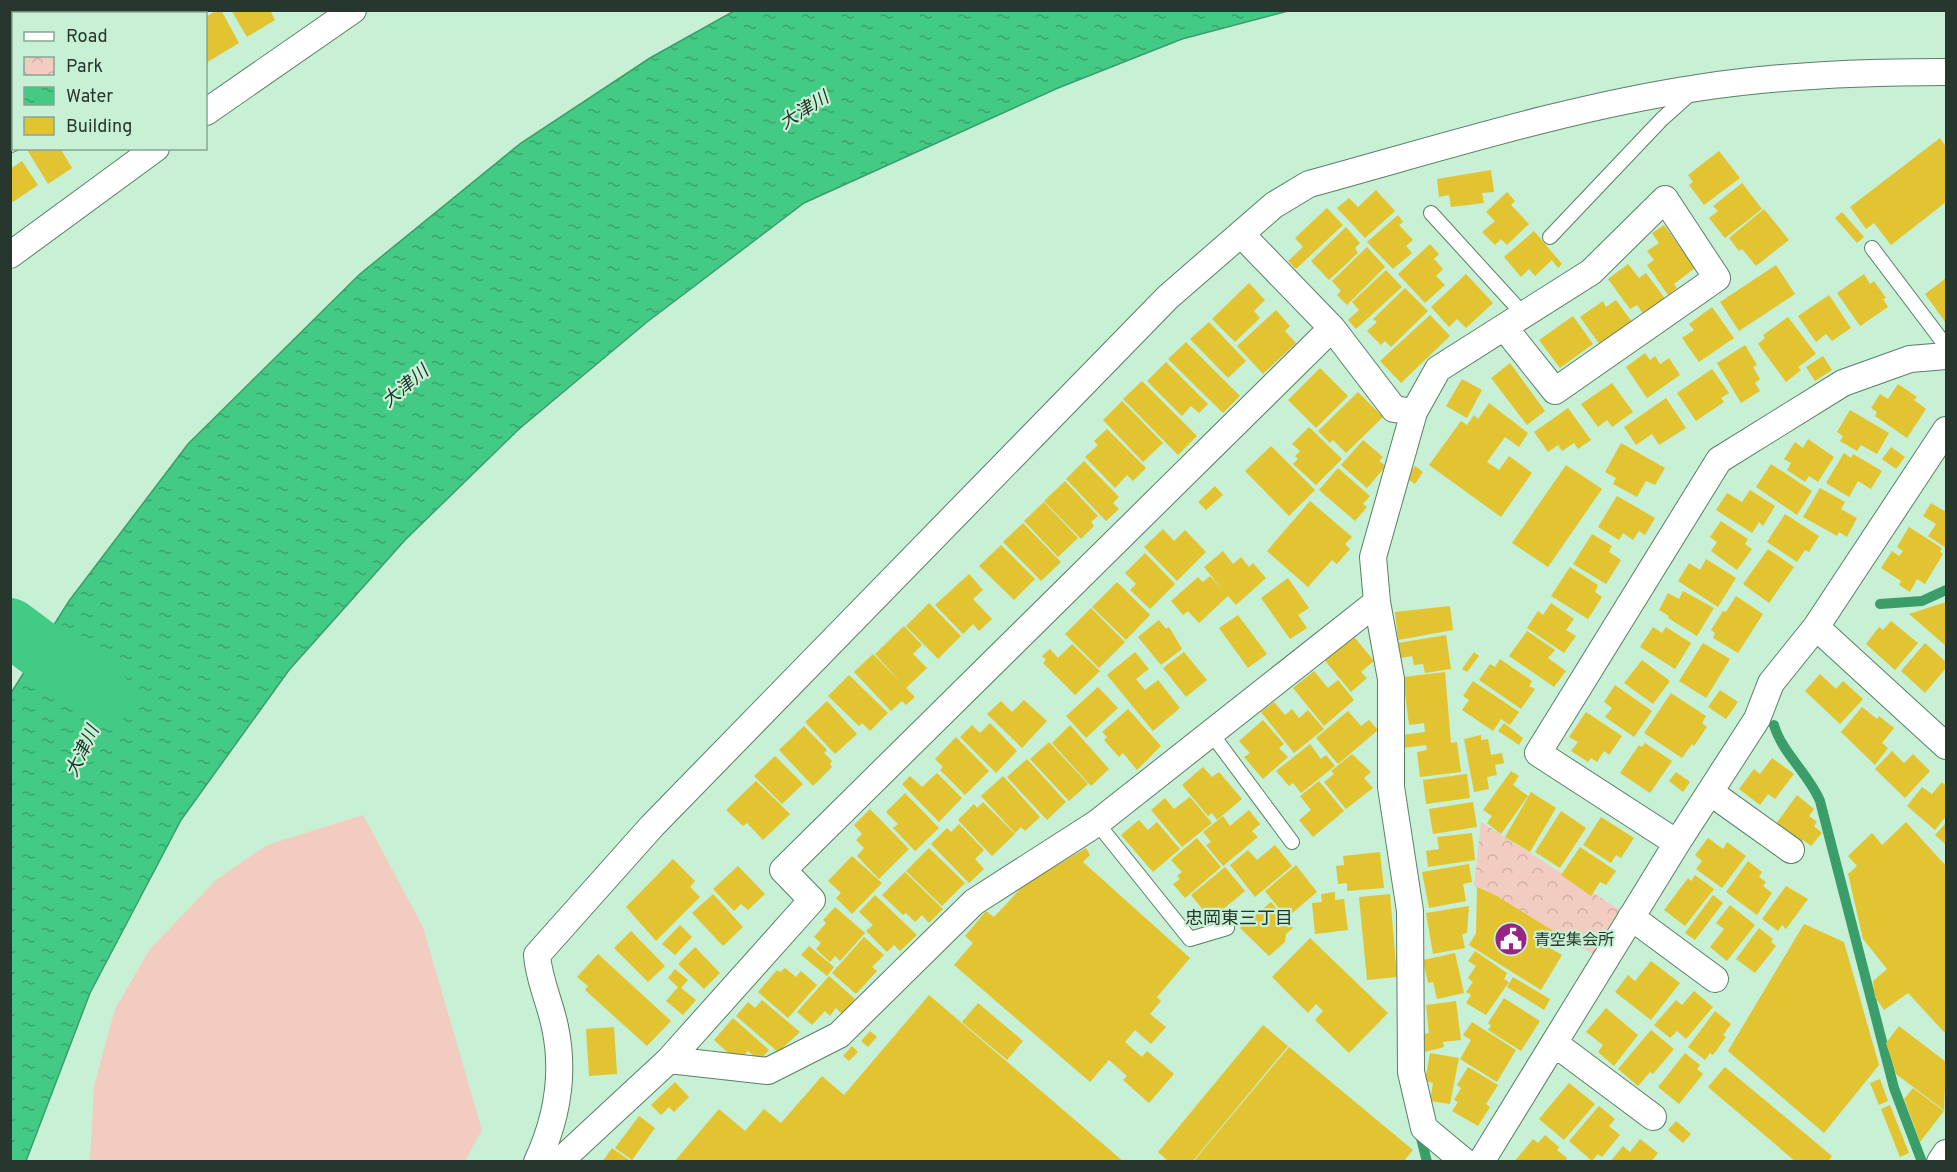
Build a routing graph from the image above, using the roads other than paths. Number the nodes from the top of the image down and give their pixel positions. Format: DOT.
graph roads {
  1 [pos="353,10"];
  2 [pos="1947,72"];
  3 [pos="1697,88"];
  4 [pos="207,111"];
  5 [pos="153,150"];
  6 [pos="1431,213"];
  7 [pos="1241,234"];
  8 [pos="1550,237"];
  9 [pos="1872,248"];
  10 [pos="10,255"];
  11 [pos="1514,321"];
  12 [pos="1332,328"];
  13 [pos="1947,346"];
  14 [pos="1947,356"];
  15 [pos="1414,412"];
  16 [pos="1947,430"];
  17 [pos="1377,602"];
  18 [pos="1816,627"];
  19 [pos="1211,733"];
  20 [pos="1947,746"];
  21 [pos="1710,792"];
  22 [pos="1097,824"];
  23 [pos="1292,842"];
  24 [pos="1677,843"];
  25 [pos="1791,850"];
  26 [pos="1631,917"];
  27 [pos="1227,928"];
  28 [pos="1715,979"];
  29 [pos="1554,1043"];
  30 [pos="669,1060"];
  31 [pos="1653,1117"];
  32 [pos="1947,1153"];
  33 [pos="537,1161"];
  34 [pos="559,1161"];
  35 [pos="1465,1161"];
  36 [pos="1481,1161"];
  37 [pos="1940,1161"];
  1 -- 4 [label="street"];
  2 -- 3 [label="street"];
  3 -- 7 [label="street"];
  3 -- 8 [label="lane"];
  5 -- 10 [label="street"];
  6 -- 11 [label="lane"];
  7 -- 12 [label="street"];
  7 -- 33 [label="street"];
  9 -- 13 [label="lane"];
  11 -- 11 [label="street"];
  11 -- 15 [label="street"];
  12 -- 15 [label="street"];
  12 -- 30 [label="street"];
  14 -- 24 [label="street"];
  15 -- 17 [label="street"];
  16 -- 18 [label="street"];
  17 -- 19 [label="street"];
  17 -- 35 [label="street"];
  18 -- 20 [label="street"];
  18 -- 21 [label="street"];
  19 -- 22 [label="street"];
  19 -- 23 [label="lane"];
  21 -- 24 [label="street"];
  21 -- 25 [label="street"];
  22 -- 27 [label="lane"];
  22 -- 30 [label="street"];
  24 -- 26 [label="street"];
  26 -- 28 [label="street"];
  26 -- 29 [label="street"];
  29 -- 31 [label="street"];
  29 -- 36 [label="street"];
  30 -- 34 [label="street"];
  32 -- 37 [label="street"];
}
